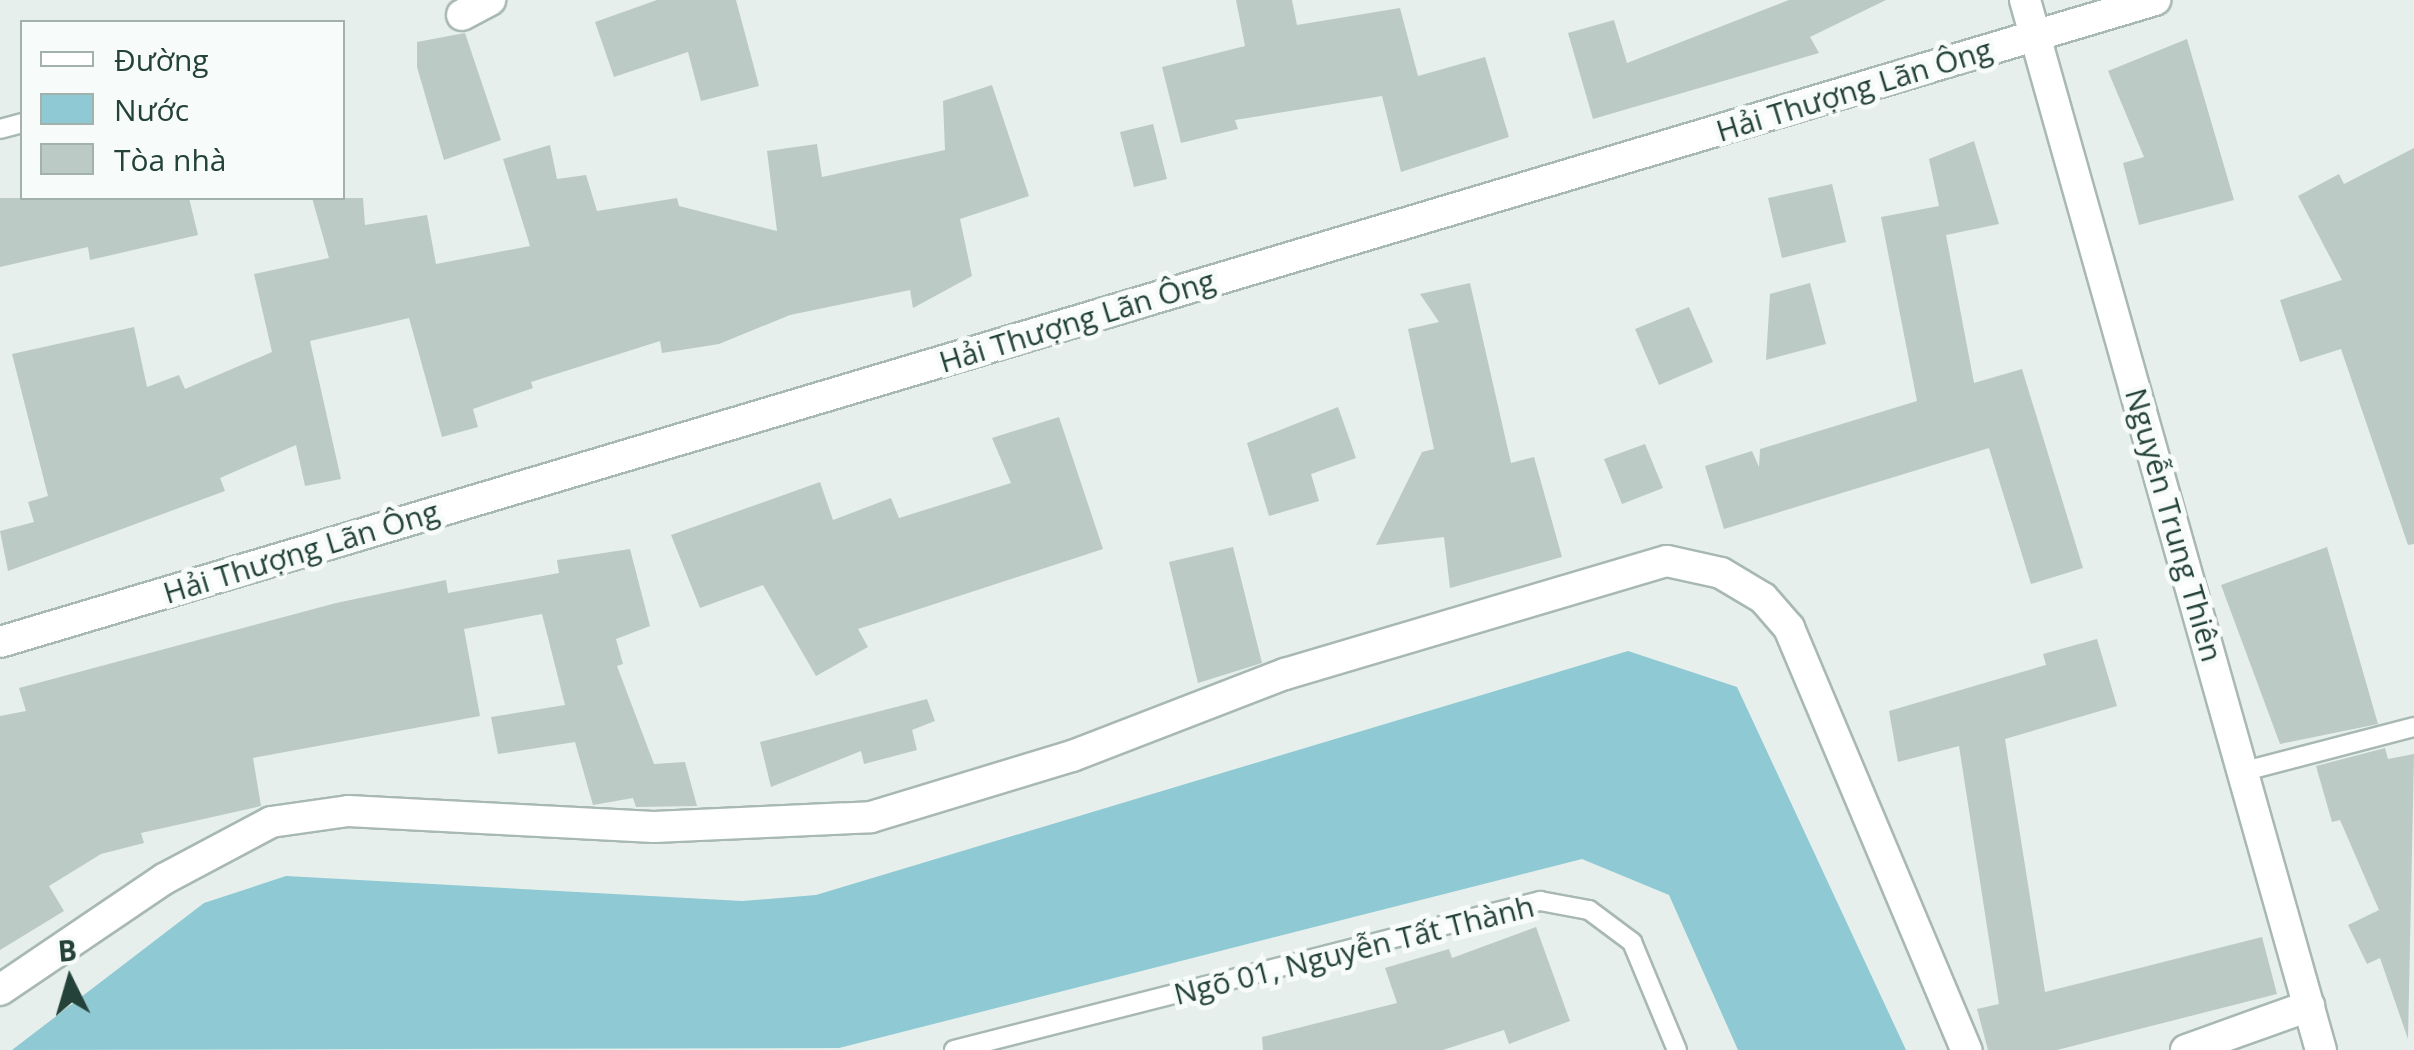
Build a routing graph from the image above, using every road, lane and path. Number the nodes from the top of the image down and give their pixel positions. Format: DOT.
graph roads {
  1 [pos="490,0"];
  2 [pos="2025,0"];
  3 [pos="2155,0"];
  4 [pos="462,15"];
  5 [pos="2033,36"];
  6 [pos="0,642"];
  7 [pos="2414,726"];
  8 [pos="2245,770"];
  9 [pos="0,990"];
  10 [pos="2309,1006"];
  11 [pos="954,1050"];
  12 [pos="1677,1050"];
  13 [pos="1966,1050"];
  14 [pos="2186,1050"];
  15 [pos="2321,1050"];
  1 -- 4 [label="street"];
  2 -- 5 [label="street, Nguyễn Trung Thiên"];
  3 -- 5 [label="street, Hải Thượng Lãn Ông"];
  5 -- 6 [label="street, Hải Thượng Lãn Ông"];
  5 -- 8 [label="street, Nguyễn Trung Thiên"];
  7 -- 8 [label="lane"];
  8 -- 10 [label="street, Nguyễn Trung Thiên"];
  9 -- 13 [label="street"];
  10 -- 14 [label="street"];
  10 -- 15 [label="street, Nguyễn Trung Thiên"];
  11 -- 12 [label="lane, Ngõ 01, Nguyễn Tất Thành"];
}
